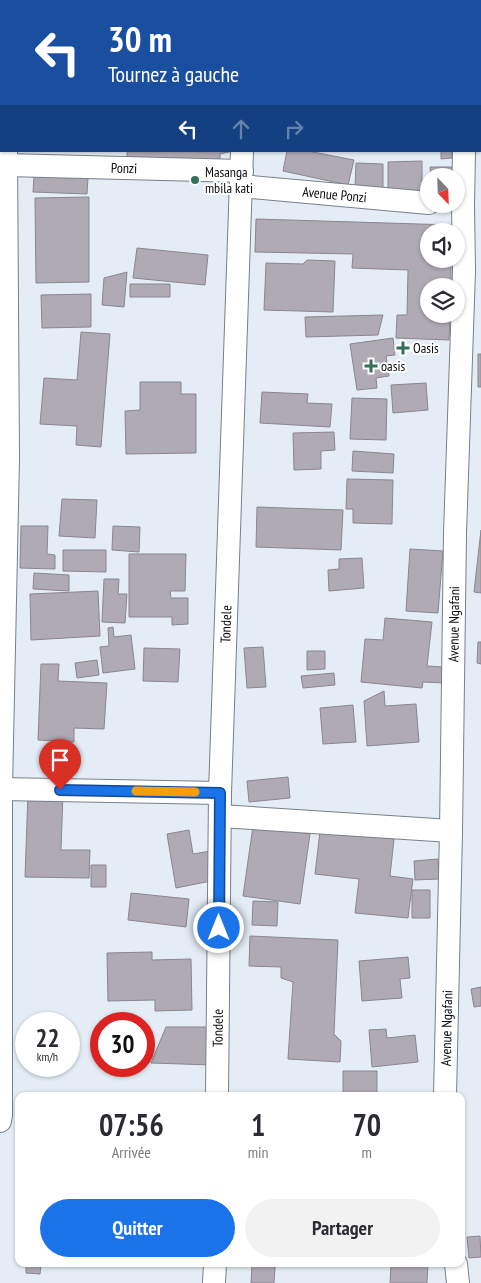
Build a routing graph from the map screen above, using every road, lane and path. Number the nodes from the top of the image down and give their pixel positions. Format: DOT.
graph roads {
  1 [pos="464,152"];
  2 [pos="6,158"];
  3 [pos="464,168"];
  4 [pos="242,169"];
  5 [pos="4,194"];
  6 [pos="420,201"];
  7 [pos="464,213"];
  8 [pos="472,271"];
  9 [pos="1,789"];
  10 [pos="220,793"];
  11 [pos="220,816"];
  12 [pos="451,831"];
  13 [pos="218,1092"];
  14 [pos="445,1092"];
  15 [pos="1,1118"];
  16 [pos="215,1267"];
  17 [pos="456,1267"];
  18 [pos="214,1283"];
  19 [pos="458,1283"];
  1 -- 3 [label="street, Avenue Ngafani"];
  2 -- 4 [label="street, Ponzi"];
  2 -- 5 [label="street"];
  4 -- 6 [label="street, Avenue Ponzi"];
  4 -- 10 [label="street, Tondele"];
  5 -- 9 [label="street"];
  7 -- 8 [label="street, Avenue Ngafani"];
  8 -- 12 [label="street, Avenue Ngafani"];
  9 -- 10 [label="street"];
  9 -- 15 [label="street"];
  10 -- 11 [label="street, Tondele"];
  11 -- 12 [label="street"];
  11 -- 13 [label="street, Tondele"];
  12 -- 14 [label="street, Avenue Ngafani"];
  16 -- 18 [label="street"];
  17 -- 19 [label="street"];
}
